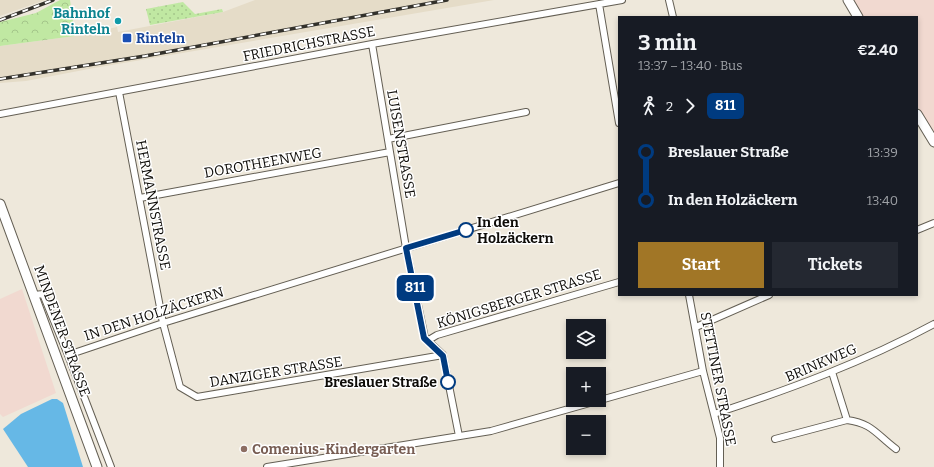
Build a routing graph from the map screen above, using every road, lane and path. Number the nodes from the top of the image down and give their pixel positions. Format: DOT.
graph roads {
  1 [pos="622,0"];
  2 [pos="669,0"];
  3 [pos="848,0"];
  4 [pos="599,4"];
  5 [pos="674,16"];
  6 [pos="857,16"];
  7 [pos="372,44"];
  8 [pos="119,92"];
  9 [pos="526,112"];
  10 [pos="0,114"];
  11 [pos="918,116"];
  12 [pos="618,117"];
  13 [pos="388,139"];
  14 [pos="934,142"];
  15 [pos="390,152"];
  16 [pos="618,183"];
  17 [pos="140,198"];
  18 [pos="0,204"];
  19 [pos="934,223"];
  20 [pos="918,230"];
  21 [pos="406,248"];
  22 [pos="618,282"];
  23 [pos="34,295"];
  24 [pos="689,296"];
  25 [pos="767,296"];
  26 [pos="163,323"];
  27 [pos="934,324"];
  28 [pos="696,327"];
  29 [pos="427,341"];
  30 [pos="68,355"];
  31 [pos="443,356"];
  32 [pos="703,371"];
  33 [pos="832,372"];
  34 [pos="714,414"];
  35 [pos="847,420"];
  36 [pos="459,436"];
  37 [pos="775,439"];
  38 [pos="896,449"];
  39 [pos="97,467"];
  40 [pos="111,467"];
  41 [pos="267,467"];
  42 [pos="720,467"];
  1 -- 4 [label="street, FRIEDRICHSTRASSE"];
  2 -- 5 [label="street"];
  3 -- 6 [label="main road"];
  4 -- 7 [label="street, FRIEDRICHSTRASSE"];
  4 -- 12 [label="street"];
  7 -- 8 [label="street, FRIEDRICHSTRASSE"];
  7 -- 13 [label="street, LUISENSTRASSE"];
  8 -- 10 [label="street, FRIEDRICHSTRASSE"];
  8 -- 17 [label="street, HERMANNSTRASSE"];
  9 -- 13 [label="street"];
  11 -- 14 [label="main road"];
  13 -- 15 [label="street, LUISENSTRASSE"];
  15 -- 17 [label="street, DOROTHEENWEG"];
  15 -- 21 [label="street, LUISENSTRASSE"];
  16 -- 21 [label="street, IN DEN HOLZÄCKERN"];
  17 -- 26 [label="street, HERMANNSTRASSE"];
  18 -- 23 [label="main road, MINDENER STRASSE"];
  19 -- 20 [label="street"];
  21 -- 26 [label="street, IN DEN HOLZÄCKERN"];
  21 -- 29 [label="street"];
  22 -- 29 [label="street, KÖNIGSBERGER STRASSE"];
  23 -- 30 [label="street"];
  23 -- 39 [label="main road, MINDENER STRASSE"];
  24 -- 28 [label="street, STETTINER STRASSE"];
  25 -- 28 [label="street"];
  26 -- 30 [label="street, IN DEN HOLZÄCKERN"];
  26 -- 31 [label="street, DANZIGER STRASSE"];
  27 -- 33 [label="street, BRINKWEG"];
  28 -- 32 [label="street, STETTINER STRASSE"];
  29 -- 31 [label="street"];
  30 -- 40 [label="street"];
  31 -- 36 [label="street"];
  32 -- 34 [label="street, STETTINER STRASSE"];
  32 -- 36 [label="street"];
  33 -- 34 [label="street, BRINKWEG"];
  33 -- 35 [label="street"];
  34 -- 42 [label="street, STETTINER STRASSE"];
  35 -- 37 [label="street"];
  35 -- 38 [label="street"];
  36 -- 41 [label="street"];
}
